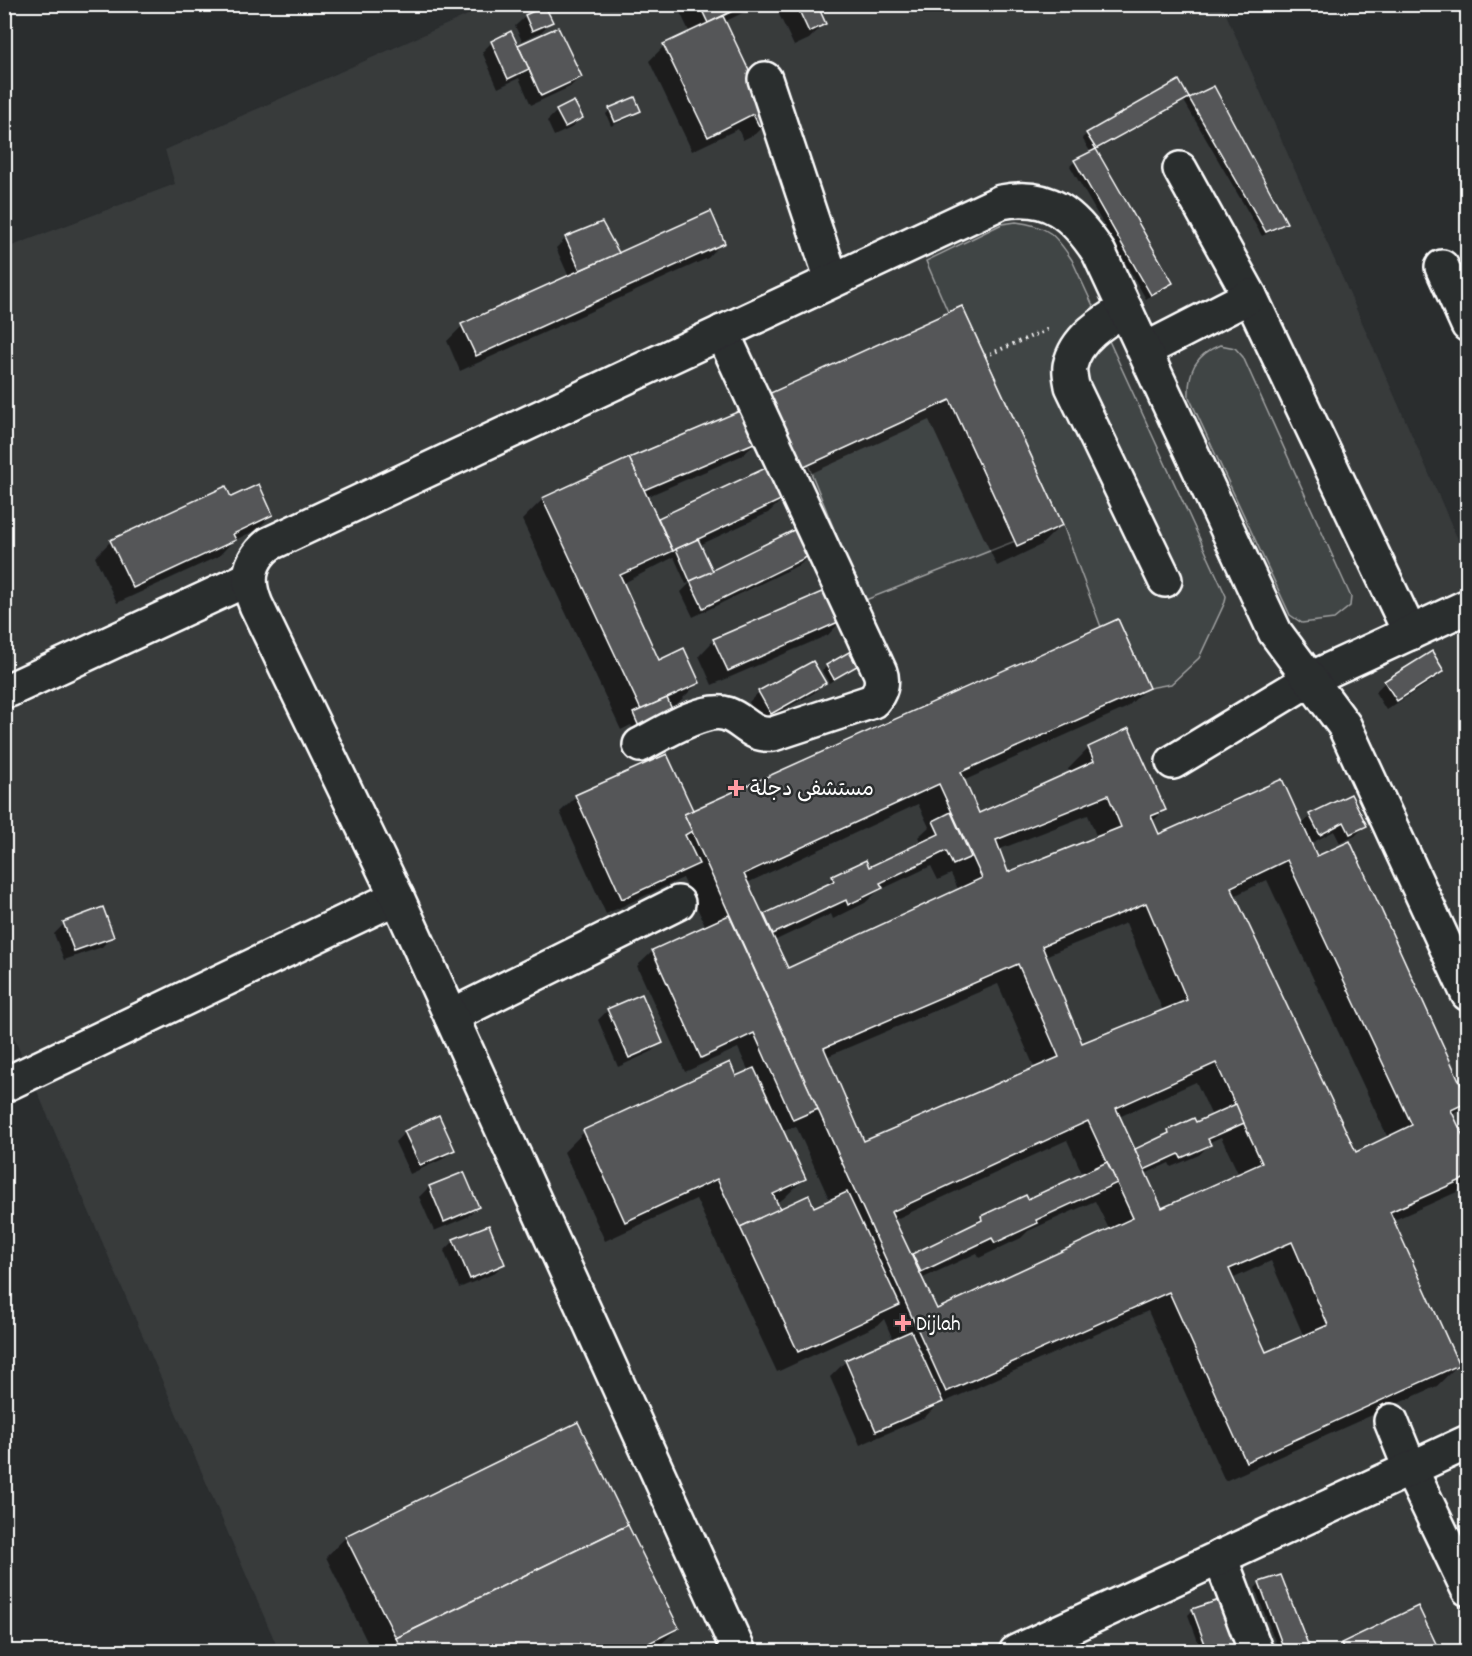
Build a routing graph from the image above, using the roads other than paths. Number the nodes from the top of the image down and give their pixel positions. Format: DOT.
graph roads {
  1 [pos="765,79"];
  2 [pos="1180,169"];
  3 [pos="1442,267"];
  4 [pos="832,280"];
  5 [pos="1250,296"];
  6 [pos="1125,309"];
  7 [pos="1467,325"];
  8 [pos="722,332"];
  9 [pos="1144,350"];
  10 [pos="250,578"];
  11 [pos="1165,580"];
  12 [pos="1467,606"];
  13 [pos="1410,633"];
  14 [pos="1310,679"];
  15 [pos="9,690"];
  16 [pos="640,746"];
  17 [pos="1173,762"];
  18 [pos="397,897"];
  19 [pos="678,903"];
  20 [pos="1467,994"];
  21 [pos="451,1016"];
  22 [pos="4,1085"];
  23 [pos="1390,1421"];
  24 [pos="1467,1442"];
  25 [pos="1410,1468"];
  26 [pos="1220,1557"];
  27 [pos="1467,1589"];
  28 [pos="739,1652"];
  29 [pos="1016,1652"];
  30 [pos="1256,1652"];
  1 -- 4 [label="street"];
  2 -- 5 [label="street"];
  3 -- 7 [label="street"];
  4 -- 6 [label="street"];
  4 -- 8 [label="street"];
  5 -- 9 [label="street"];
  5 -- 13 [label="street"];
  6 -- 9 [label="street"];
  6 -- 11 [label="street"];
  8 -- 10 [label="street"];
  8 -- 16 [label="street"];
  9 -- 14 [label="street"];
  10 -- 15 [label="street"];
  10 -- 18 [label="street"];
  12 -- 13 [label="street"];
  13 -- 14 [label="street"];
  14 -- 17 [label="street"];
  14 -- 20 [label="street"];
  18 -- 21 [label="street"];
  18 -- 22 [label="street"];
  19 -- 21 [label="street"];
  21 -- 28 [label="street"];
  23 -- 25 [label="street"];
  24 -- 25 [label="street"];
  25 -- 26 [label="street"];
  25 -- 27 [label="street"];
  26 -- 29 [label="street"];
  26 -- 30 [label="street"];
}
